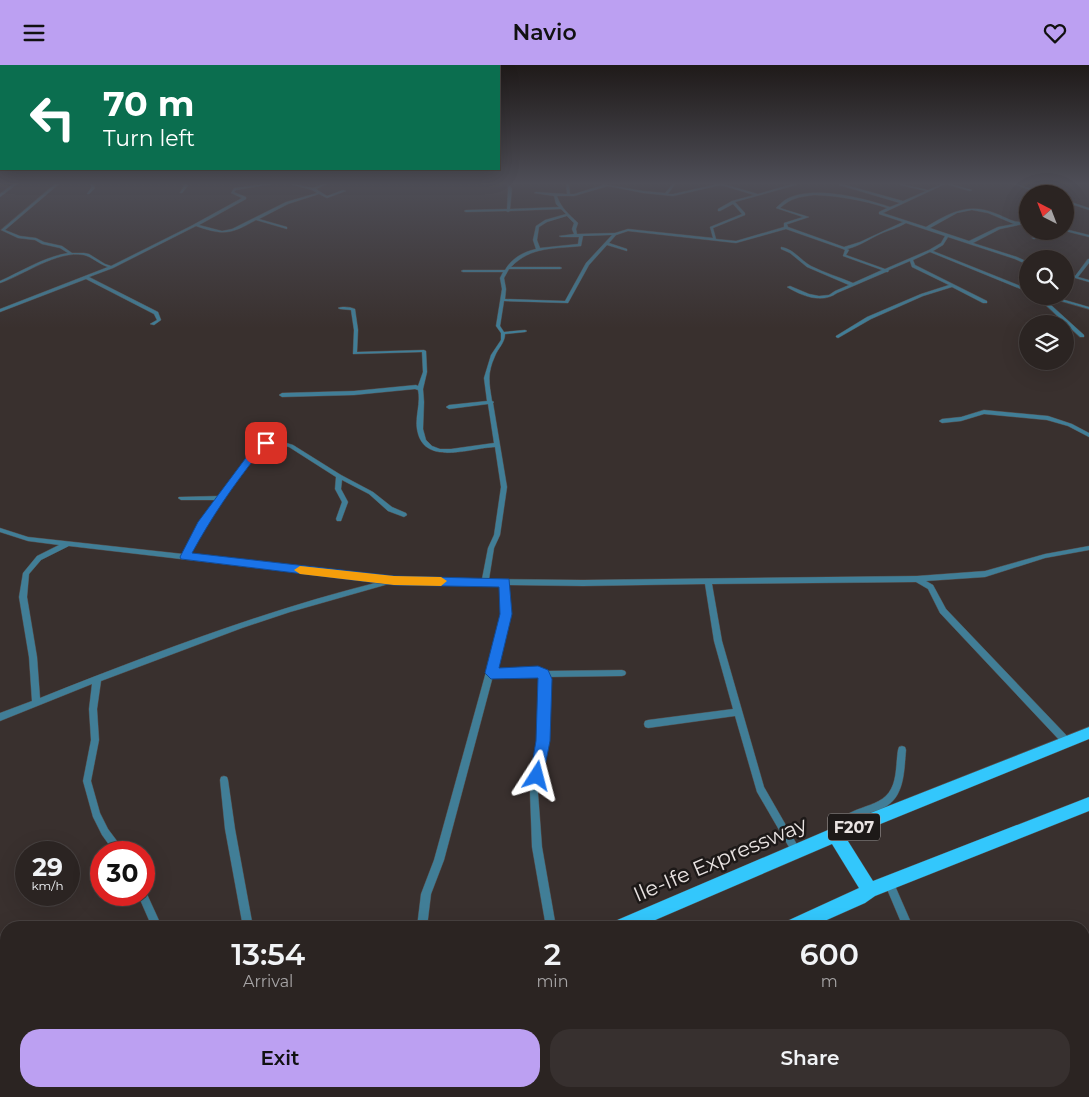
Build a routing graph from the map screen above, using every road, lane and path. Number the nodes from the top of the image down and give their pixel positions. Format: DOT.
graph roads {
  1 [pos="8,232"];
  2 [pos="183,232"];
  3 [pos="536,232"];
  4 [pos="620,232"];
  5 [pos="653,232"];
  6 [pos="712,232"];
  7 [pos="773,232"];
  8 [pos="799,232"];
  9 [pos="884,232"];
  10 [pos="936,232"];
  11 [pos="991,232"];
  12 [pos="1074,232"];
  13 [pos="615,234"];
  14 [pos="576,235"];
  15 [pos="561,236"];
  16 [pos="948,236"];
  17 [pos="1089,236"];
  18 [pos="715,240"];
  19 [pos="969,243"];
  20 [pos="608,244"];
  21 [pos="844,247"];
  22 [pos="782,248"];
  23 [pos="538,249"];
  24 [pos="626,249"];
  25 [pos="930,251"];
  26 [pos="72,254"];
  27 [pos="911,260"];
  28 [pos="1019,260"];
  29 [pos="1089,260"];
  30 [pos="112,267"];
  31 [pos="560,268"];
  32 [pos="506,269"];
  33 [pos="463,271"];
  34 [pos="887,271"];
  35 [pos="1076,277"];
  36 [pos="87,278"];
  37 [pos="1089,281"];
  38 [pos="0,282"];
  39 [pos="854,285"];
  40 [pos="951,286"];
  41 [pos="789,287"];
  42 [pos="1019,287"];
  43 [pos="503,300"];
  44 [pos="985,302"];
  45 [pos="1074,303"];
  46 [pos="1048,305"];
  47 [pos="1089,307"];
  48 [pos="340,309"];
  49 [pos="0,311"];
  50 [pos="152,324"];
  51 [pos="525,331"];
  52 [pos="504,333"];
  53 [pos="1082,336"];
  54 [pos="838,337"];
  55 [pos="420,389"];
  56 [pos="282,395"];
  57 [pos="491,402"];
  58 [pos="449,407"];
  59 [pos="942,421"];
  60 [pos="1089,435"];
  61 [pos="497,445"];
  62 [pos="339,476"];
  63 [pos="181,498"];
  64 [pos="220,498"];
  65 [pos="404,515"];
  66 [pos="339,519"];
  67 [pos="0,530"];
  68 [pos="70,542"];
  69 [pos="1089,548"];
  70 [pos="185,557"];
  71 [pos="917,579"];
  72 [pos="394,581"];
  73 [pos="485,582"];
  74 [pos="505,582"];
  75 [pos="708,583"];
  76 [pos="491,673"];
  77 [pos="622,673"];
  78 [pos="543,674"];
  79 [pos="96,679"];
  80 [pos="36,703"];
  81 [pos="739,712"];
  82 [pos="0,717"];
  83 [pos="648,724"];
  84 [pos="1089,733"];
  85 [pos="1066,741"];
  86 [pos="902,750"];
  87 [pos="224,779"];
  88 [pos="1089,804"];
  89 [pos="835,835"];
  90 [pos="112,841"];
  91 [pos="796,851"];
  92 [pos="889,882"];
  93 [pos="870,890"];
  94 [pos="148,906"];
  95 [pos="154,921"];
  96 [pos="247,921"];
  97 [pos="423,921"];
  98 [pos="550,921"];
  99 [pos="635,921"];
  100 [pos="806,921"];
  101 [pos="905,921"];
  1 -- 26 [label="street"];
  2 -- 30 [label="street"];
  3 -- 23 [label="street"];
  4 -- 13 [label="street"];
  5 -- 18 [label="street"];
  6 -- 18 [label="street"];
  7 -- 18 [label="street"];
  8 -- 21 [label="street"];
  9 -- 21 [label="street"];
  10 -- 16 [label="street"];
  11 -- 19 [label="street"];
  12 -- 17 [label="street"];
  13 -- 14 [label="street"];
  13 -- 20 [label="street"];
  14 -- 15 [label="street"];
  14 -- 23 [label="street"];
  16 -- 19 [label="street"];
  16 -- 25 [label="street"];
  19 -- 28 [label="street"];
  20 -- 24 [label="street"];
  20 -- 43 [label="street"];
  21 -- 34 [label="street"];
  22 -- 39 [label="street"];
  23 -- 32 [label="street"];
  25 -- 27 [label="street"];
  25 -- 42 [label="street"];
  26 -- 30 [label="street"];
  26 -- 38 [label="street"];
  27 -- 34 [label="street"];
  27 -- 40 [label="street"];
  29 -- 35 [label="street"];
  30 -- 36 [label="street"];
  31 -- 32 [label="street"];
  32 -- 33 [label="street"];
  32 -- 43 [label="street"];
  34 -- 39 [label="street"];
  35 -- 37 [label="street"];
  36 -- 49 [label="street"];
  36 -- 50 [label="street"];
  39 -- 41 [label="street"];
  40 -- 44 [label="street"];
  40 -- 54 [label="street"];
  43 -- 52 [label="street"];
  45 -- 47 [label="street"];
  46 -- 53 [label="street"];
  48 -- 55 [label="street"];
  51 -- 52 [label="street"];
  52 -- 57 [label="street"];
  55 -- 56 [label="street"];
  55 -- 61 [label="street"];
  57 -- 58 [label="street"];
  57 -- 61 [label="street"];
  59 -- 60 [label="street"];
  61 -- 73 [label="street"];
  62 -- 64 [label="street"];
  62 -- 65 [label="street"];
  62 -- 66 [label="street"];
  63 -- 64 [label="street"];
  64 -- 70 [label="street"];
  67 -- 68 [label="street"];
  68 -- 70 [label="street"];
  68 -- 80 [label="street"];
  69 -- 71 [label="street"];
  70 -- 72 [label="street"];
  71 -- 75 [label="street"];
  71 -- 85 [label="street"];
  72 -- 73 [label="street"];
  72 -- 79 [label="street"];
  73 -- 74 [label="street"];
  74 -- 75 [label="street"];
  74 -- 76 [label="street"];
  75 -- 81 [label="street"];
  76 -- 78 [label="street"];
  76 -- 97 [label="street"];
  77 -- 78 [label="street"];
  78 -- 98 [label="street"];
  79 -- 80 [label="street"];
  79 -- 90 [label="street"];
  80 -- 82 [label="street"];
  81 -- 83 [label="street"];
  81 -- 91 [label="street"];
  84 -- 85 [label="main road, Ile-Ife Expressway / F207"];
  85 -- 89 [label="main road, Ile-Ife Expressway / F207"];
  86 -- 89 [label="street"];
  87 -- 96 [label="street"];
  88 -- 92 [label="main road"];
  89 -- 91 [label="main road, Ile-Ife Expressway / F207"];
  89 -- 93 [label="main road"];
  91 -- 99 [label="main road, Ile-Ife Expressway / F207"];
  92 -- 93 [label="main road"];
  92 -- 101 [label="street"];
  93 -- 100 [label="main road"];
  94 -- 95 [label="street"];
}
